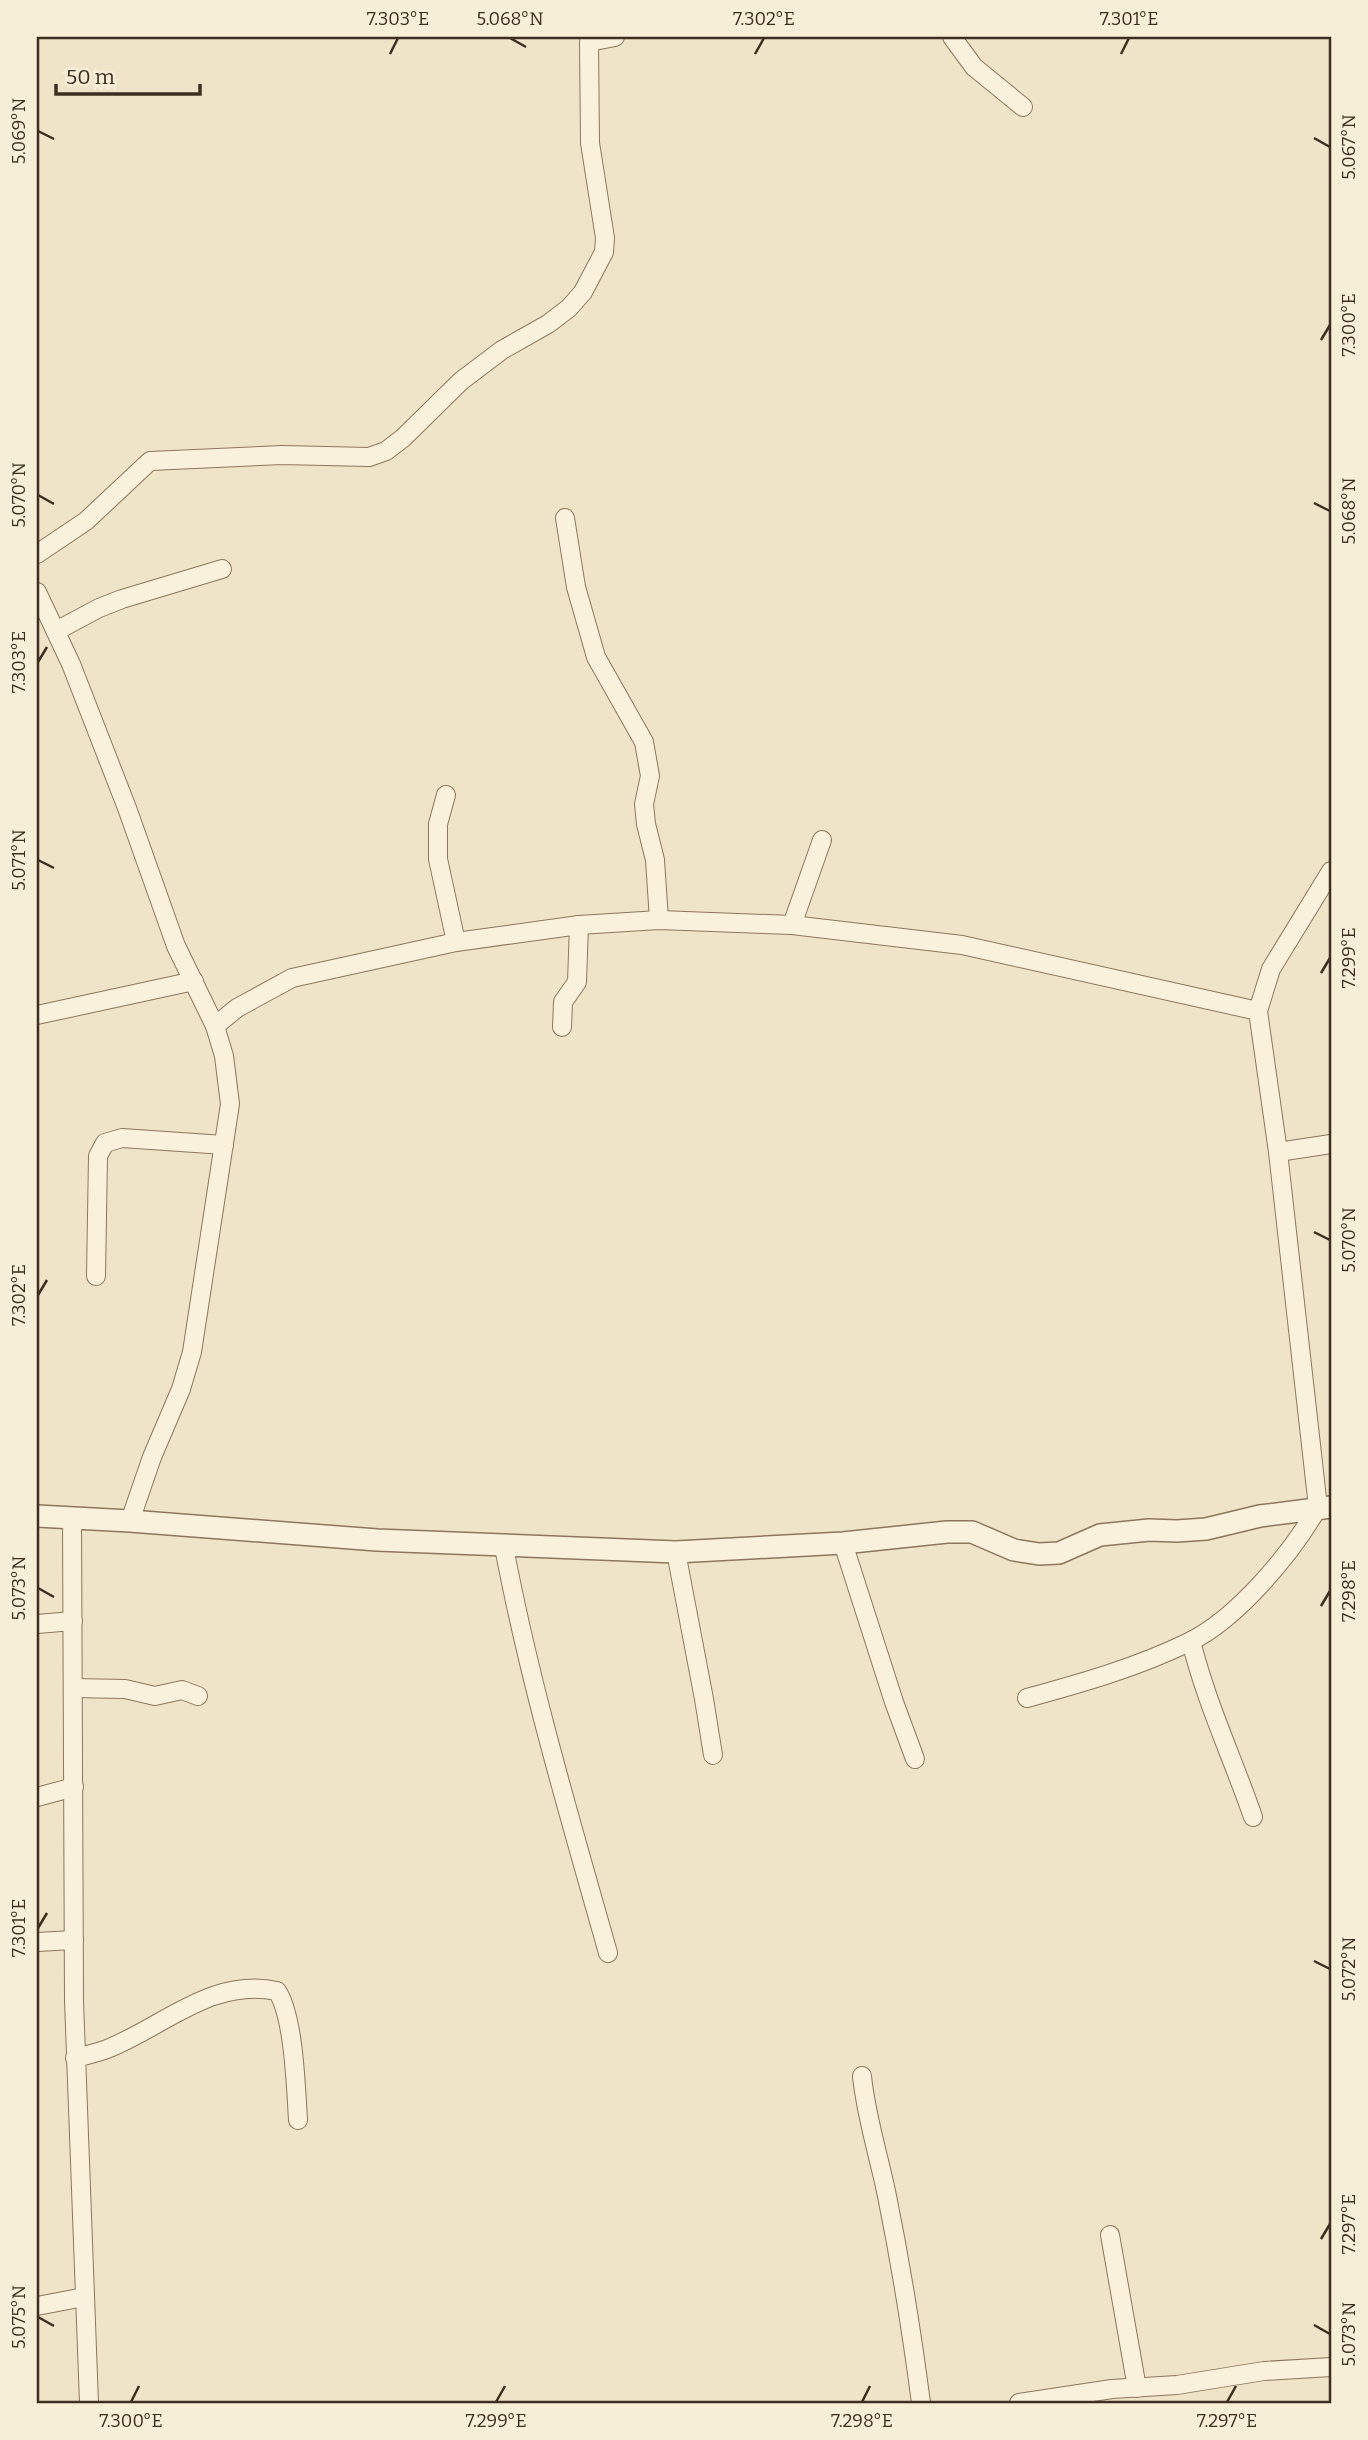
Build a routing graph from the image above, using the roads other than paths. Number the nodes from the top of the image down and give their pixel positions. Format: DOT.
graph roads {
  1 [pos="615,37"];
  2 [pos="952,37"];
  3 [pos="588,39"];
  4 [pos="1023,107"];
  5 [pos="565,518"];
  6 [pos="37,554"];
  7 [pos="222,569"];
  8 [pos="37,592"];
  9 [pos="56,631"];
  10 [pos="446,795"];
  11 [pos="822,840"];
  12 [pos="1331,871"];
  13 [pos="659,920"];
  14 [pos="579,925"];
  15 [pos="792,925"];
  16 [pos="456,942"];
  17 [pos="194,981"];
  18 [pos="1258,1011"];
  19 [pos="37,1015"];
  20 [pos="215,1026"];
  21 [pos="562,1027"];
  22 [pos="1331,1144"];
  23 [pos="224,1145"];
  24 [pos="1278,1152"];
  25 [pos="96,1276"];
  26 [pos="1324,1507"];
  27 [pos="37,1516"];
  28 [pos="72,1518"];
  29 [pos="130,1521"];
  30 [pos="843,1543"];
  31 [pos="504,1547"];
  32 [pos="676,1552"];
  33 [pos="73,1620"];
  34 [pos="37,1625"];
  35 [pos="1191,1641"];
  36 [pos="73,1688"];
  37 [pos="198,1696"];
  38 [pos="1027,1698"];
  39 [pos="713,1755"];
  40 [pos="915,1759"];
  41 [pos="74,1787"];
  42 [pos="37,1797"];
  43 [pos="1253,1817"];
  44 [pos="74,1940"];
  45 [pos="37,1942"];
  46 [pos="608,1953"];
  47 [pos="75,2058"];
  48 [pos="862,2076"];
  49 [pos="298,2120"];
  50 [pos="1110,2235"];
  51 [pos="84,2297"];
  52 [pos="37,2306"];
  53 [pos="1331,2367"];
  54 [pos="1137,2388"];
  55 [pos="89,2403"];
  56 [pos="921,2403"];
  57 [pos="1020,2403"];
  1 -- 3 [label="street"];
  2 -- 4 [label="street"];
  3 -- 6 [label="street"];
  5 -- 13 [label="street"];
  7 -- 9 [label="street"];
  8 -- 9 [label="street"];
  9 -- 17 [label="street"];
  10 -- 16 [label="street"];
  11 -- 15 [label="street"];
  12 -- 18 [label="street"];
  13 -- 14 [label="street"];
  13 -- 15 [label="street"];
  14 -- 16 [label="street"];
  14 -- 21 [label="street"];
  15 -- 18 [label="street"];
  16 -- 20 [label="street"];
  17 -- 19 [label="street"];
  17 -- 20 [label="street"];
  18 -- 24 [label="street"];
  20 -- 23 [label="street"];
  22 -- 24 [label="street"];
  23 -- 25 [label="street"];
  23 -- 29 [label="street"];
  24 -- 26 [label="street"];
  26 -- 30 [label="street"];
  26 -- 35 [label="street"];
  27 -- 28 [label="street"];
  28 -- 29 [label="street"];
  28 -- 33 [label="street"];
  29 -- 31 [label="street"];
  30 -- 32 [label="street"];
  30 -- 40 [label="street"];
  31 -- 32 [label="street"];
  31 -- 46 [label="street"];
  32 -- 39 [label="street"];
  33 -- 34 [label="street"];
  33 -- 36 [label="street"];
  35 -- 38 [label="street"];
  35 -- 43 [label="street"];
  36 -- 37 [label="street"];
  36 -- 41 [label="street"];
  41 -- 42 [label="street"];
  41 -- 44 [label="street"];
  44 -- 45 [label="street"];
  44 -- 47 [label="street"];
  47 -- 49 [label="street"];
  47 -- 51 [label="street"];
  48 -- 56 [label="street"];
  50 -- 54 [label="street"];
  51 -- 52 [label="street"];
  51 -- 55 [label="street"];
  53 -- 54 [label="street"];
  54 -- 57 [label="street"];
}
